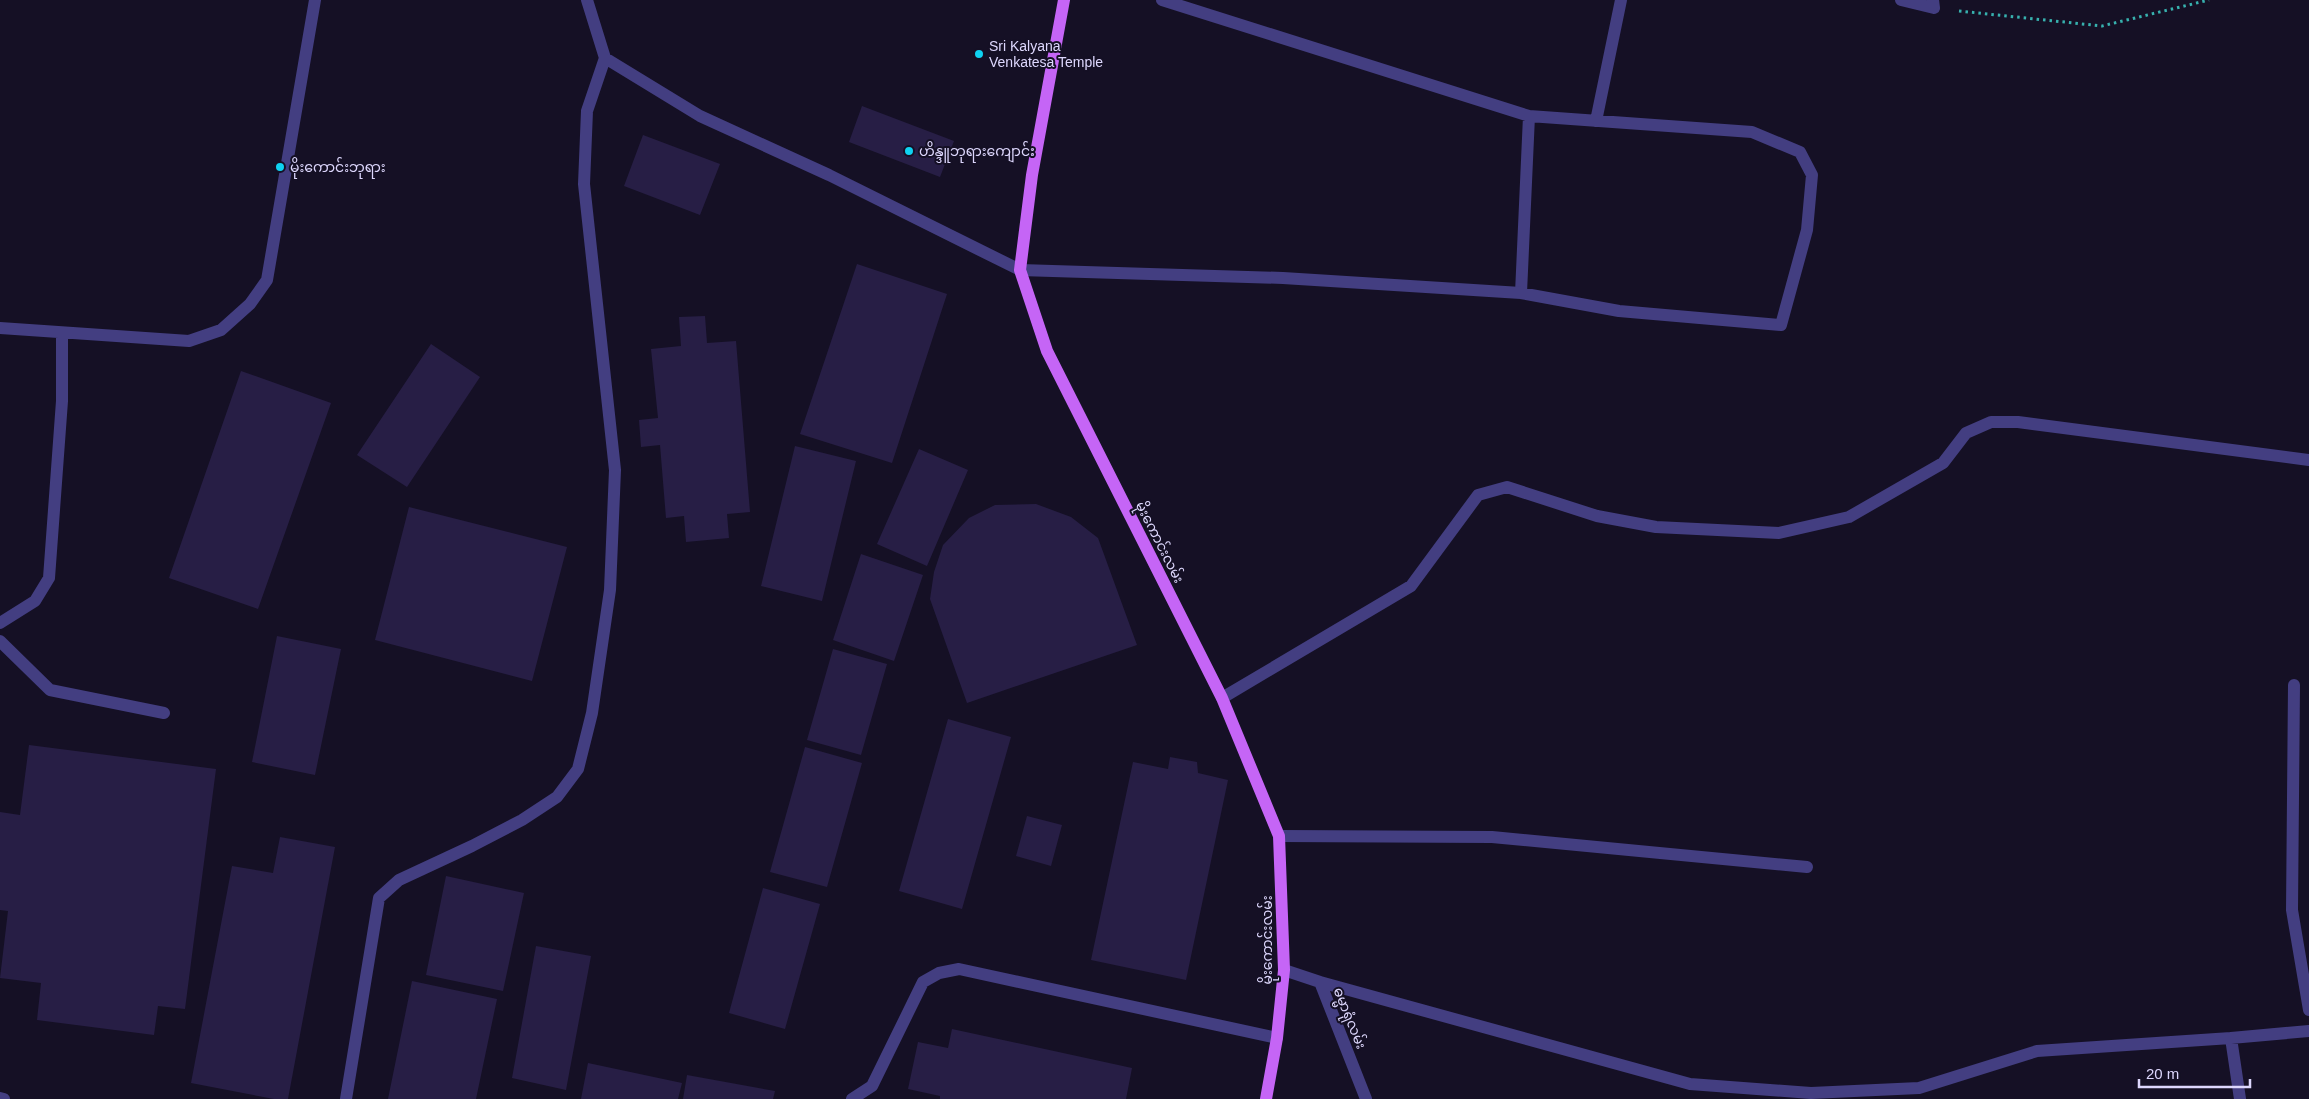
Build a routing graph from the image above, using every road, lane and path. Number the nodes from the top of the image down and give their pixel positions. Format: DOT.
graph roads {
  1 [pos="315,0"];
  2 [pos="587,0"];
  3 [pos="1064,0"];
  4 [pos="1162,0"];
  5 [pos="1621,0"];
  6 [pos="1901,0"];
  7 [pos="2209,0"];
  8 [pos="1934,4"];
  9 [pos="605,58"];
  10 [pos="1529,116"];
  11 [pos="1596,121"];
  12 [pos="1020,270"];
  13 [pos="1521,293"];
  14 [pos="0,328"];
  15 [pos="62,333"];
  16 [pos="2309,460"];
  17 [pos="0,622"];
  18 [pos="0,641"];
  19 [pos="2294,685"];
  20 [pos="1222,698"];
  21 [pos="164,713"];
  22 [pos="1279,836"];
  23 [pos="1807,867"];
  24 [pos="1284,970"];
  25 [pos="1320,982"];
  26 [pos="2309,1010"];
  27 [pos="2309,1031"];
  28 [pos="1277,1038"];
  29 [pos="2231,1038"];
  30 [pos="0,1098"];
  31 [pos="4,1099"];
  32 [pos="346,1099"];
  33 [pos="852,1099"];
  34 [pos="1266,1099"];
  35 [pos="1366,1099"];
  36 [pos="2240,1099"];
  1 -- 15 [label="street"];
  2 -- 9 [label="street"];
  3 -- 12 [label="main road, မိုးကောင်းလမ်း"];
  4 -- 10 [label="street"];
  5 -- 11 [label="street"];
  6 -- 8 [label="street"];
  7 -- 8 [label="path"];
  9 -- 12 [label="street"];
  9 -- 32 [label="street"];
  10 -- 11 [label="street"];
  10 -- 13 [label="street"];
  11 -- 13 [label="street"];
  12 -- 13 [label="street"];
  12 -- 20 [label="main road, မိုးကောင်းလမ်း"];
  14 -- 15 [label="street"];
  15 -- 17 [label="street"];
  16 -- 20 [label="street"];
  18 -- 21 [label="street"];
  19 -- 26 [label="street"];
  20 -- 22 [label="main road, မိုးကောင်းလမ်း"];
  22 -- 23 [label="street"];
  22 -- 24 [label="main road, မိုးကောင်းလမ်း"];
  24 -- 25 [label="street, ဓမ္မာရုံလမ်း"];
  24 -- 28 [label="main road, မိုးကောင်းလမ်း"];
  25 -- 29 [label="street"];
  25 -- 35 [label="street, ဓမ္မာရုံလမ်း"];
  27 -- 29 [label="street"];
  28 -- 33 [label="street"];
  28 -- 34 [label="main road, မိုးကောင်းလမ်း"];
  29 -- 36 [label="street"];
  30 -- 31 [label="street"];
}
